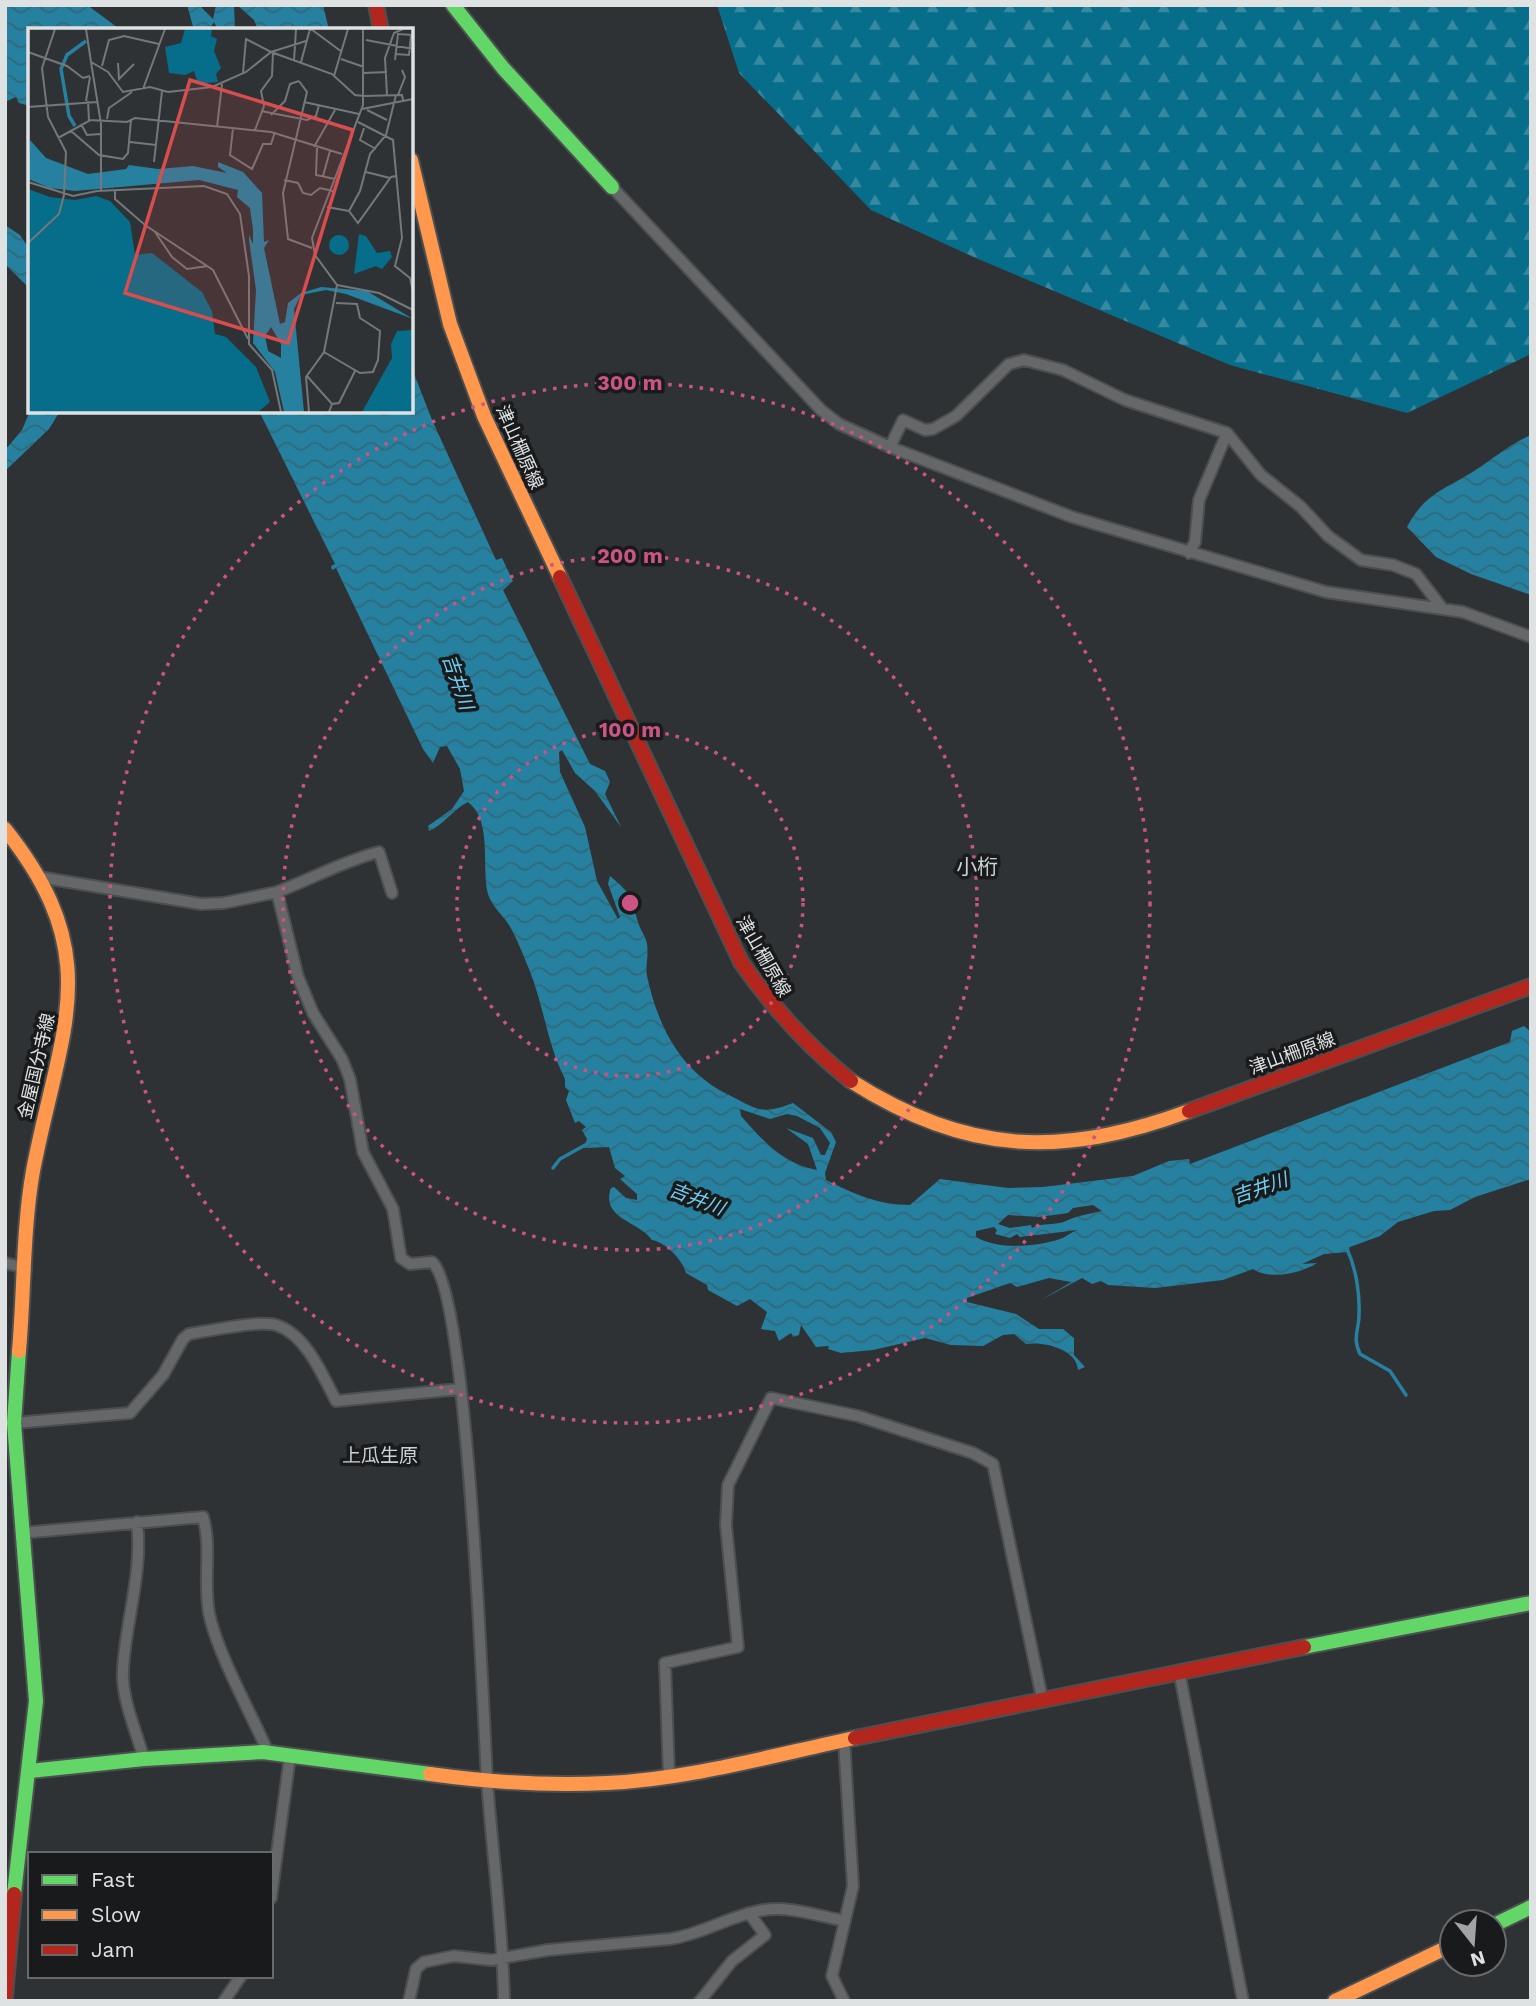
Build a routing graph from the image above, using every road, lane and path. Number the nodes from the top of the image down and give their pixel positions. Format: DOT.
graph roads {
  1 [pos="376,5"];
  2 [pos="453,5"];
  3 [pos="381,28"];
  4 [pos="413,168"];
  5 [pos="612,187"];
  6 [pos="1227,433"];
  7 [pos="890,447"];
  8 [pos="1189,553"];
  9 [pos="1442,607"];
  10 [pos="1531,637"];
  11 [pos="5,829"];
  12 [pos="39,877"];
  13 [pos="277,892"];
  14 [pos="392,893"];
  15 [pos="1531,986"];
  16 [pos="5,1263"];
  17 [pos="26,1268"];
  18 [pos="460,1389"];
  19 [pos="14,1423"];
  20 [pos="137,1522"];
  21 [pos="21,1532"];
  22 [pos="1531,1602"];
  23 [pos="1179,1671"];
  24 [pos="1042,1698"];
  25 [pos="844,1740"];
  26 [pos="268,1752"];
  27 [pos="290,1756"];
  28 [pos="144,1759"];
  29 [pos="30,1770"];
  30 [pos="669,1775"];
  31 [pos="488,1782"];
  32 [pos="273,1883"];
  33 [pos="1531,1907"];
  34 [pos="749,1913"];
  35 [pos="1508,1918"];
  36 [pos="845,1921"];
  37 [pos="1438,1952"];
  38 [pos="503,1956"];
  39 [pos="240,1978"];
  40 [pos="5,1996"];
  41 [pos="225,2001"];
  42 [pos="409,2001"];
  43 [pos="504,2001"];
  44 [pos="699,2001"];
  45 [pos="844,2001"];
  46 [pos="1243,2001"];
  47 [pos="1335,2001"];
  1 -- 3 [label="main road"];
  2 -- 5 [label="main road"];
  4 -- 15 [label="main road, 津山柵原線"];
  5 -- 7 [label="street"];
  6 -- 7 [label="street"];
  6 -- 8 [label="street"];
  6 -- 9 [label="street"];
  7 -- 8 [label="street"];
  8 -- 9 [label="street"];
  9 -- 10 [label="street"];
  11 -- 12 [label="main road, 金屋国分寺線"];
  12 -- 13 [label="street"];
  12 -- 17 [label="main road, 金屋国分寺線"];
  13 -- 14 [label="street"];
  13 -- 18 [label="street"];
  16 -- 17 [label="street"];
  17 -- 19 [label="main road, 金屋国分寺線"];
  18 -- 19 [label="street"];
  18 -- 31 [label="street"];
  19 -- 21 [label="main road, 金屋国分寺線"];
  20 -- 21 [label="street"];
  20 -- 26 [label="street"];
  20 -- 28 [label="street"];
  21 -- 29 [label="main road, 金屋国分寺線"];
  22 -- 23 [label="main road"];
  23 -- 24 [label="main road"];
  23 -- 46 [label="street"];
  24 -- 25 [label="main road"];
  24 -- 30 [label="street"];
  25 -- 30 [label="main road"];
  25 -- 36 [label="street"];
  26 -- 27 [label="main road"];
  26 -- 28 [label="main road"];
  27 -- 31 [label="main road"];
  27 -- 32 [label="street"];
  28 -- 29 [label="main road"];
  29 -- 40 [label="main road, 金屋国分寺線"];
  30 -- 31 [label="main road"];
  31 -- 38 [label="street"];
  33 -- 35 [label="main road"];
  34 -- 36 [label="street"];
  34 -- 38 [label="street"];
  34 -- 44 [label="street"];
  36 -- 45 [label="street"];
  37 -- 47 [label="main road"];
  38 -- 42 [label="street"];
  38 -- 43 [label="street"];
  39 -- 41 [label="street"];
}
